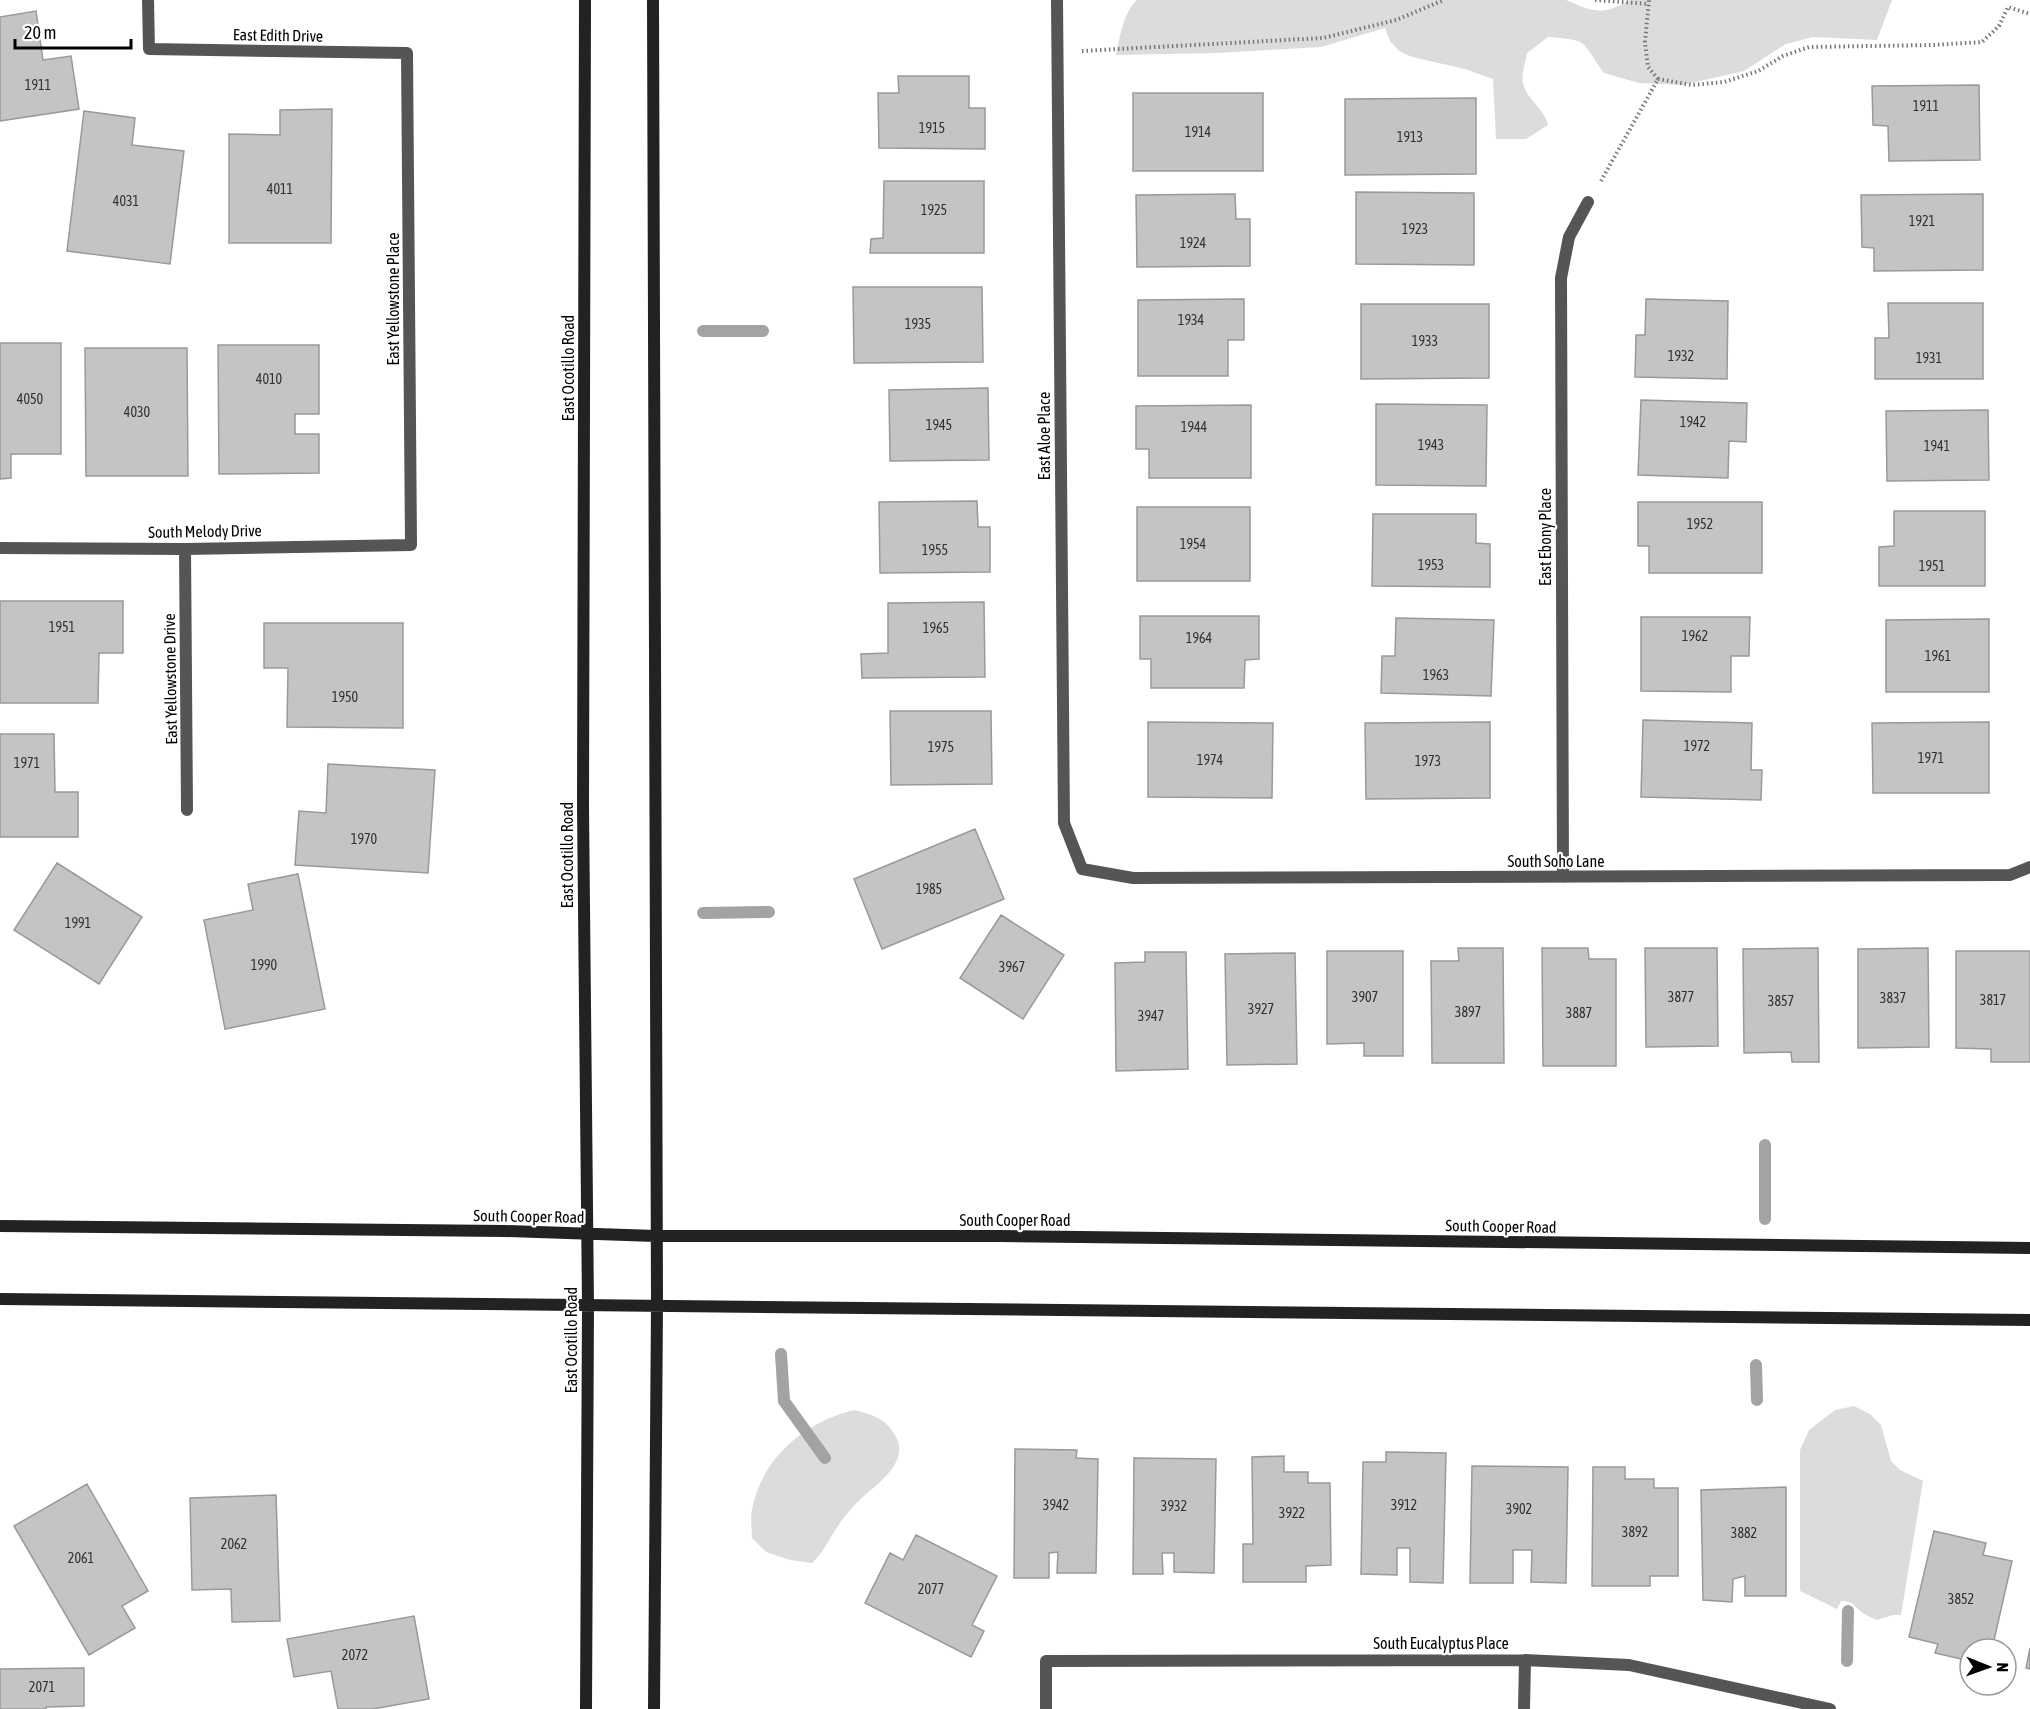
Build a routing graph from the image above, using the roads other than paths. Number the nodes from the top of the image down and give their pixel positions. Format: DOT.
graph roads {
  1 [pos="148,0"];
  2 [pos="585,0"];
  3 [pos="653,0"];
  4 [pos="1057,0"];
  5 [pos="407,53"];
  6 [pos="1588,202"];
  7 [pos="411,545"];
  8 [pos="0,548"];
  9 [pos="185,549"];
  10 [pos="188,810"];
  11 [pos="2030,867"];
  12 [pos="1082,869"];
  13 [pos="1563,877"];
  14 [pos="0,1226"];
  15 [pos="587,1233"];
  16 [pos="656,1236"];
  17 [pos="2030,1248"];
  18 [pos="0,1299"];
  19 [pos="657,1305"];
  20 [pos="588,1306"];
  21 [pos="2030,1320"];
  22 [pos="1525,1660"];
  23 [pos="586,1709"];
  24 [pos="654,1709"];
  25 [pos="1046,1709"];
  26 [pos="1524,1709"];
  27 [pos="1830,1709"];
  1 -- 5 [label="street, East Edith Drive"];
  2 -- 15 [label="main road, East Ocotillo Road"];
  3 -- 16 [label="main road"];
  4 -- 12 [label="street, East Aloe Place"];
  5 -- 7 [label="street, East Yellowstone Place"];
  6 -- 13 [label="street, East Ebony Place"];
  7 -- 9 [label="street, South Melody Drive"];
  8 -- 9 [label="street, South Melody Drive"];
  9 -- 10 [label="street, East Yellowstone Drive"];
  11 -- 13 [label="street, South Soho Lane"];
  12 -- 13 [label="street, South Soho Lane"];
  14 -- 15 [label="main road, South Cooper Road"];
  15 -- 16 [label="main road, South Cooper Road"];
  15 -- 20 [label="main road, East Ocotillo Road"];
  16 -- 17 [label="main road, South Cooper Road"];
  16 -- 19 [label="main road"];
  18 -- 20 [label="main road"];
  19 -- 20 [label="main road"];
  19 -- 21 [label="main road"];
  19 -- 24 [label="main road"];
  20 -- 23 [label="main road, East Ocotillo Road"];
  22 -- 25 [label="street, South Eucalyptus Place"];
  22 -- 26 [label="street"];
  22 -- 27 [label="street, South Eucalyptus Place"];
}
